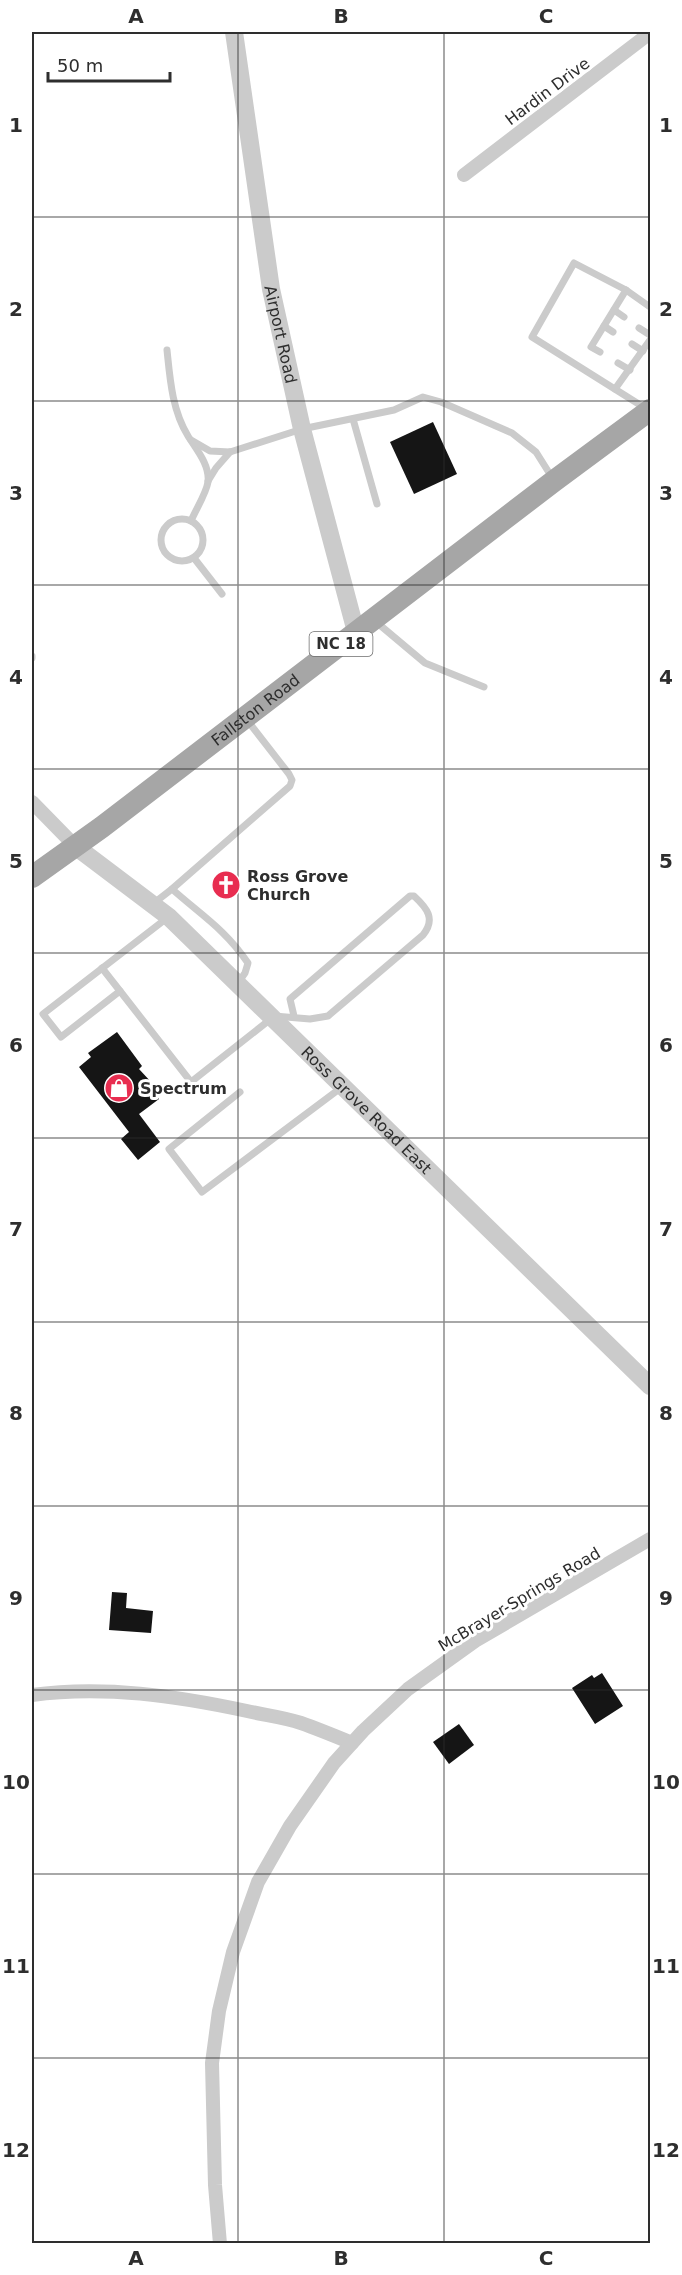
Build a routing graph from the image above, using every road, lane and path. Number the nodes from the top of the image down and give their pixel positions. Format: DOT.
graph roads {
  1 [pos="234,32"];
  2 [pos="651,33"];
  3 [pos="464,175"];
  4 [pos="626,290"];
  5 [pos="651,307"];
  6 [pos="614,310"];
  7 [pos="624,317"];
  8 [pos="604,326"];
  9 [pos="639,328"];
  10 [pos="613,332"];
  11 [pos="651,335"];
  12 [pos="651,340"];
  13 [pos="632,344"];
  14 [pos="167,350"];
  15 [pos="643,351"];
  16 [pos="600,352"];
  17 [pos="618,363"];
  18 [pos="630,370"];
  19 [pos="615,389"];
  20 [pos="650,411"];
  21 [pos="353,419"];
  22 [pos="302,429"];
  23 [pos="191,440"];
  24 [pos="230,452"];
  25 [pos="554,481"];
  26 [pos="208,482"];
  27 [pos="377,504"];
  28 [pos="191,521"];
  29 [pos="194,558"];
  30 [pos="222,594"];
  31 [pos="365,626"];
  32 [pos="484,687"];
  33 [pos="245,718"];
  34 [pos="32,802"];
  35 [pos="75,846"];
  36 [pos="32,878"];
  37 [pos="172,889"];
  38 [pos="153,904"];
  39 [pos="169,916"];
  40 [pos="102,968"];
  41 [pos="238,983"];
  42 [pos="120,991"];
  43 [pos="272,1016"];
  44 [pos="294,1016"];
  45 [pos="345,1086"];
  46 [pos="240,1092"];
  47 [pos="651,1386"];
  48 [pos="651,1539"];
  49 [pos="32,1695"];
  50 [pos="352,1743"];
  51 [pos="220,2244"];
  1 -- 22 [label="street, Airport Road"];
  2 -- 3 [label="street, Hardin Drive"];
  4 -- 5 [label="lane"];
  4 -- 6 [label="lane"];
  4 -- 19 [label="lane"];
  6 -- 7 [label="lane"];
  6 -- 8 [label="lane"];
  8 -- 10 [label="lane"];
  8 -- 16 [label="lane"];
  9 -- 11 [label="lane"];
  12 -- 15 [label="lane"];
  13 -- 15 [label="lane"];
  14 -- 23 [label="lane"];
  15 -- 18 [label="lane"];
  17 -- 18 [label="lane"];
  18 -- 19 [label="lane"];
  19 -- 20 [label="lane"];
  20 -- 25 [label="main road, Fallston Road / NC 18"];
  21 -- 22 [label="lane"];
  21 -- 25 [label="lane"];
  21 -- 27 [label="lane"];
  22 -- 24 [label="lane"];
  22 -- 31 [label="street, Airport Road"];
  23 -- 24 [label="lane"];
  23 -- 26 [label="lane"];
  24 -- 26 [label="lane"];
  25 -- 31 [label="main road, Fallston Road / NC 18"];
  26 -- 28 [label="lane"];
  28 -- 29 [label="lane"];
  28 -- 29 [label="lane"];
  29 -- 30 [label="lane"];
  31 -- 32 [label="lane"];
  31 -- 33 [label="main road, Fallston Road / NC 18"];
  33 -- 35 [label="main road, Fallston Road / NC 18"];
  33 -- 37 [label="lane"];
  34 -- 35 [label="street"];
  35 -- 36 [label="main road, Fallston Road / NC 18"];
  35 -- 38 [label="street, Ross Grove Road East"];
  37 -- 38 [label="lane"];
  37 -- 41 [label="lane"];
  38 -- 39 [label="street, Ross Grove Road East"];
  39 -- 40 [label="lane"];
  39 -- 41 [label="street, Ross Grove Road East"];
  40 -- 42 [label="lane"];
  40 -- 42 [label="lane"];
  41 -- 43 [label="street, Ross Grove Road East"];
  42 -- 43 [label="lane"];
  43 -- 44 [label="lane"];
  43 -- 45 [label="street, Ross Grove Road East"];
  44 -- 44 [label="lane"];
  45 -- 46 [label="lane"];
  45 -- 47 [label="street, Ross Grove Road East"];
  48 -- 50 [label="street, McBrayer-Springs Road"];
  49 -- 50 [label="street"];
  50 -- 51 [label="street, McBrayer-Springs Road"];
}
